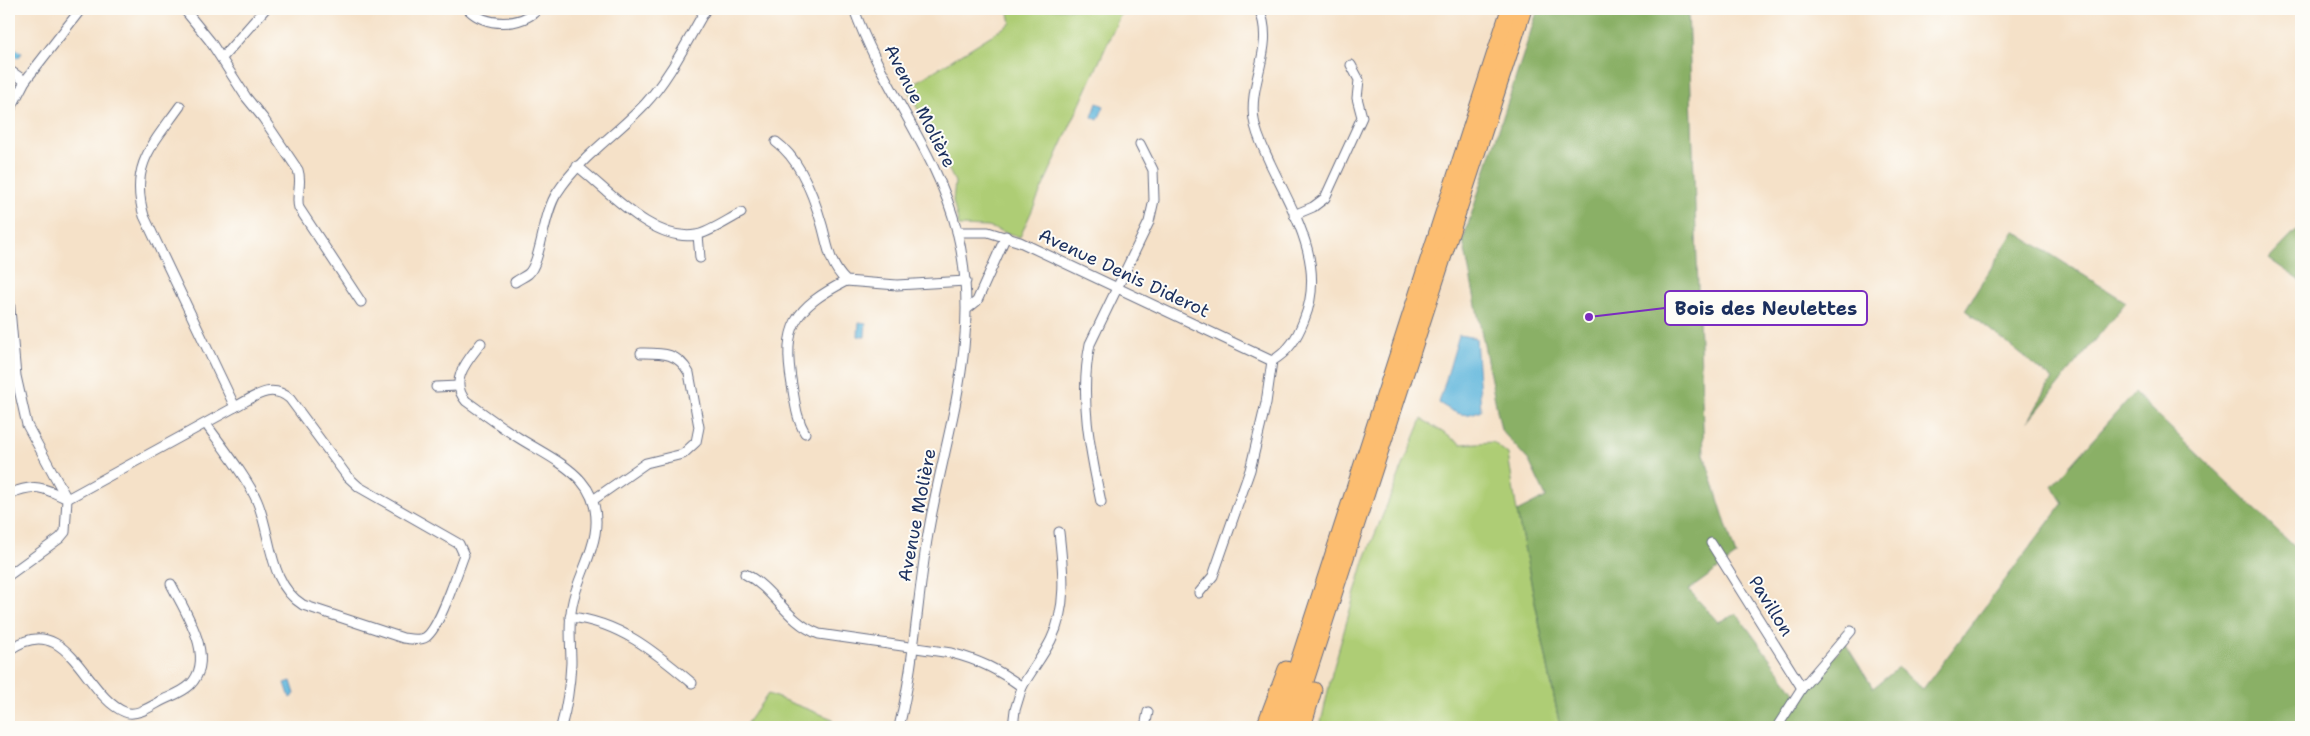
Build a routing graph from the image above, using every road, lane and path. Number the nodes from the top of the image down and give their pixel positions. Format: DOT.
graph roads {
  1 [pos="81,9"];
  2 [pos="184,9"];
  3 [pos="265,9"];
  4 [pos="468,9"];
  5 [pos="538,9"];
  6 [pos="706,9"];
  7 [pos="854,9"];
  8 [pos="1259,9"];
  9 [pos="1509,9"];
  10 [pos="1524,9"];
  11 [pos="222,58"];
  12 [pos="1351,65"];
  13 [pos="9,70"];
  14 [pos="25,81"];
  15 [pos="180,106"];
  16 [pos="9,112"];
  17 [pos="776,142"];
  18 [pos="1140,144"];
  19 [pos="577,166"];
  20 [pos="741,213"];
  21 [pos="1294,215"];
  22 [pos="957,232"];
  23 [pos="698,235"];
  24 [pos="1006,236"];
  25 [pos="700,258"];
  26 [pos="846,280"];
  27 [pos="966,281"];
  28 [pos="515,282"];
  29 [pos="1116,288"];
  30 [pos="9,298"];
  31 [pos="361,302"];
  32 [pos="968,309"];
  33 [pos="481,343"];
  34 [pos="642,354"];
  35 [pos="1272,361"];
  36 [pos="458,386"];
  37 [pos="436,387"];
  38 [pos="235,407"];
  39 [pos="206,424"];
  40 [pos="805,433"];
  41 [pos="9,494"];
  42 [pos="67,499"];
  43 [pos="594,500"];
  44 [pos="1101,502"];
  45 [pos="1059,532"];
  46 [pos="1712,543"];
  47 [pos="745,574"];
  48 [pos="9,575"];
  49 [pos="171,584"];
  50 [pos="1199,593"];
  51 [pos="570,617"];
  52 [pos="1311,622"];
  53 [pos="1851,631"];
  54 [pos="1322,635"];
  55 [pos="912,648"];
  56 [pos="9,650"];
  57 [pos="692,683"];
  58 [pos="1022,686"];
  59 [pos="1802,688"];
  60 [pos="1148,712"];
  61 [pos="561,727"];
  62 [pos="899,727"];
  63 [pos="1013,727"];
  64 [pos="1145,727"];
  65 [pos="1264,727"];
  66 [pos="1277,727"];
  67 [pos="1291,727"];
  68 [pos="1303,727"];
  69 [pos="1777,727"];
  1 -- 14 [label="street"];
  2 -- 11 [label="street"];
  3 -- 11 [label="street"];
  4 -- 5 [label="street"];
  6 -- 19 [label="street"];
  7 -- 22 [label="street, Avenue Molière"];
  8 -- 21 [label="street"];
  9 -- 52 [label="highway"];
  10 -- 54 [label="highway"];
  11 -- 31 [label="street"];
  12 -- 21 [label="street"];
  13 -- 14 [label="street"];
  14 -- 16 [label="street"];
  15 -- 38 [label="street"];
  17 -- 26 [label="street"];
  18 -- 29 [label="street"];
  19 -- 23 [label="street"];
  19 -- 28 [label="street"];
  20 -- 23 [label="street"];
  21 -- 35 [label="street"];
  22 -- 24 [label="street, Avenue Denis Diderot"];
  22 -- 27 [label="street, Avenue Molière"];
  23 -- 25 [label="street"];
  24 -- 29 [label="street, Avenue Denis Diderot"];
  24 -- 32 [label="street"];
  26 -- 27 [label="street"];
  26 -- 40 [label="street"];
  27 -- 32 [label="street, Avenue Molière"];
  29 -- 35 [label="street, Avenue Denis Diderot"];
  29 -- 44 [label="street"];
  30 -- 42 [label="street"];
  32 -- 55 [label="street, Avenue Molière"];
  33 -- 36 [label="street"];
  34 -- 43 [label="street"];
  35 -- 50 [label="street"];
  36 -- 37 [label="street"];
  36 -- 43 [label="street"];
  38 -- 39 [label="street"];
  38 -- 39 [label="street"];
  39 -- 42 [label="street"];
  41 -- 42 [label="street"];
  42 -- 48 [label="street"];
  43 -- 51 [label="street"];
  45 -- 58 [label="street"];
  46 -- 59 [label="street, Pavillon"];
  47 -- 55 [label="street"];
  49 -- 56 [label="street"];
  51 -- 57 [label="street"];
  51 -- 61 [label="street"];
  52 -- 65 [label="highway"];
  52 -- 66 [label="highway"];
  53 -- 59 [label="street"];
  54 -- 67 [label="highway"];
  54 -- 68 [label="highway"];
  55 -- 58 [label="street"];
  55 -- 62 [label="street, Avenue Molière"];
  58 -- 63 [label="street"];
  59 -- 69 [label="street"];
  60 -- 64 [label="street"];
}
